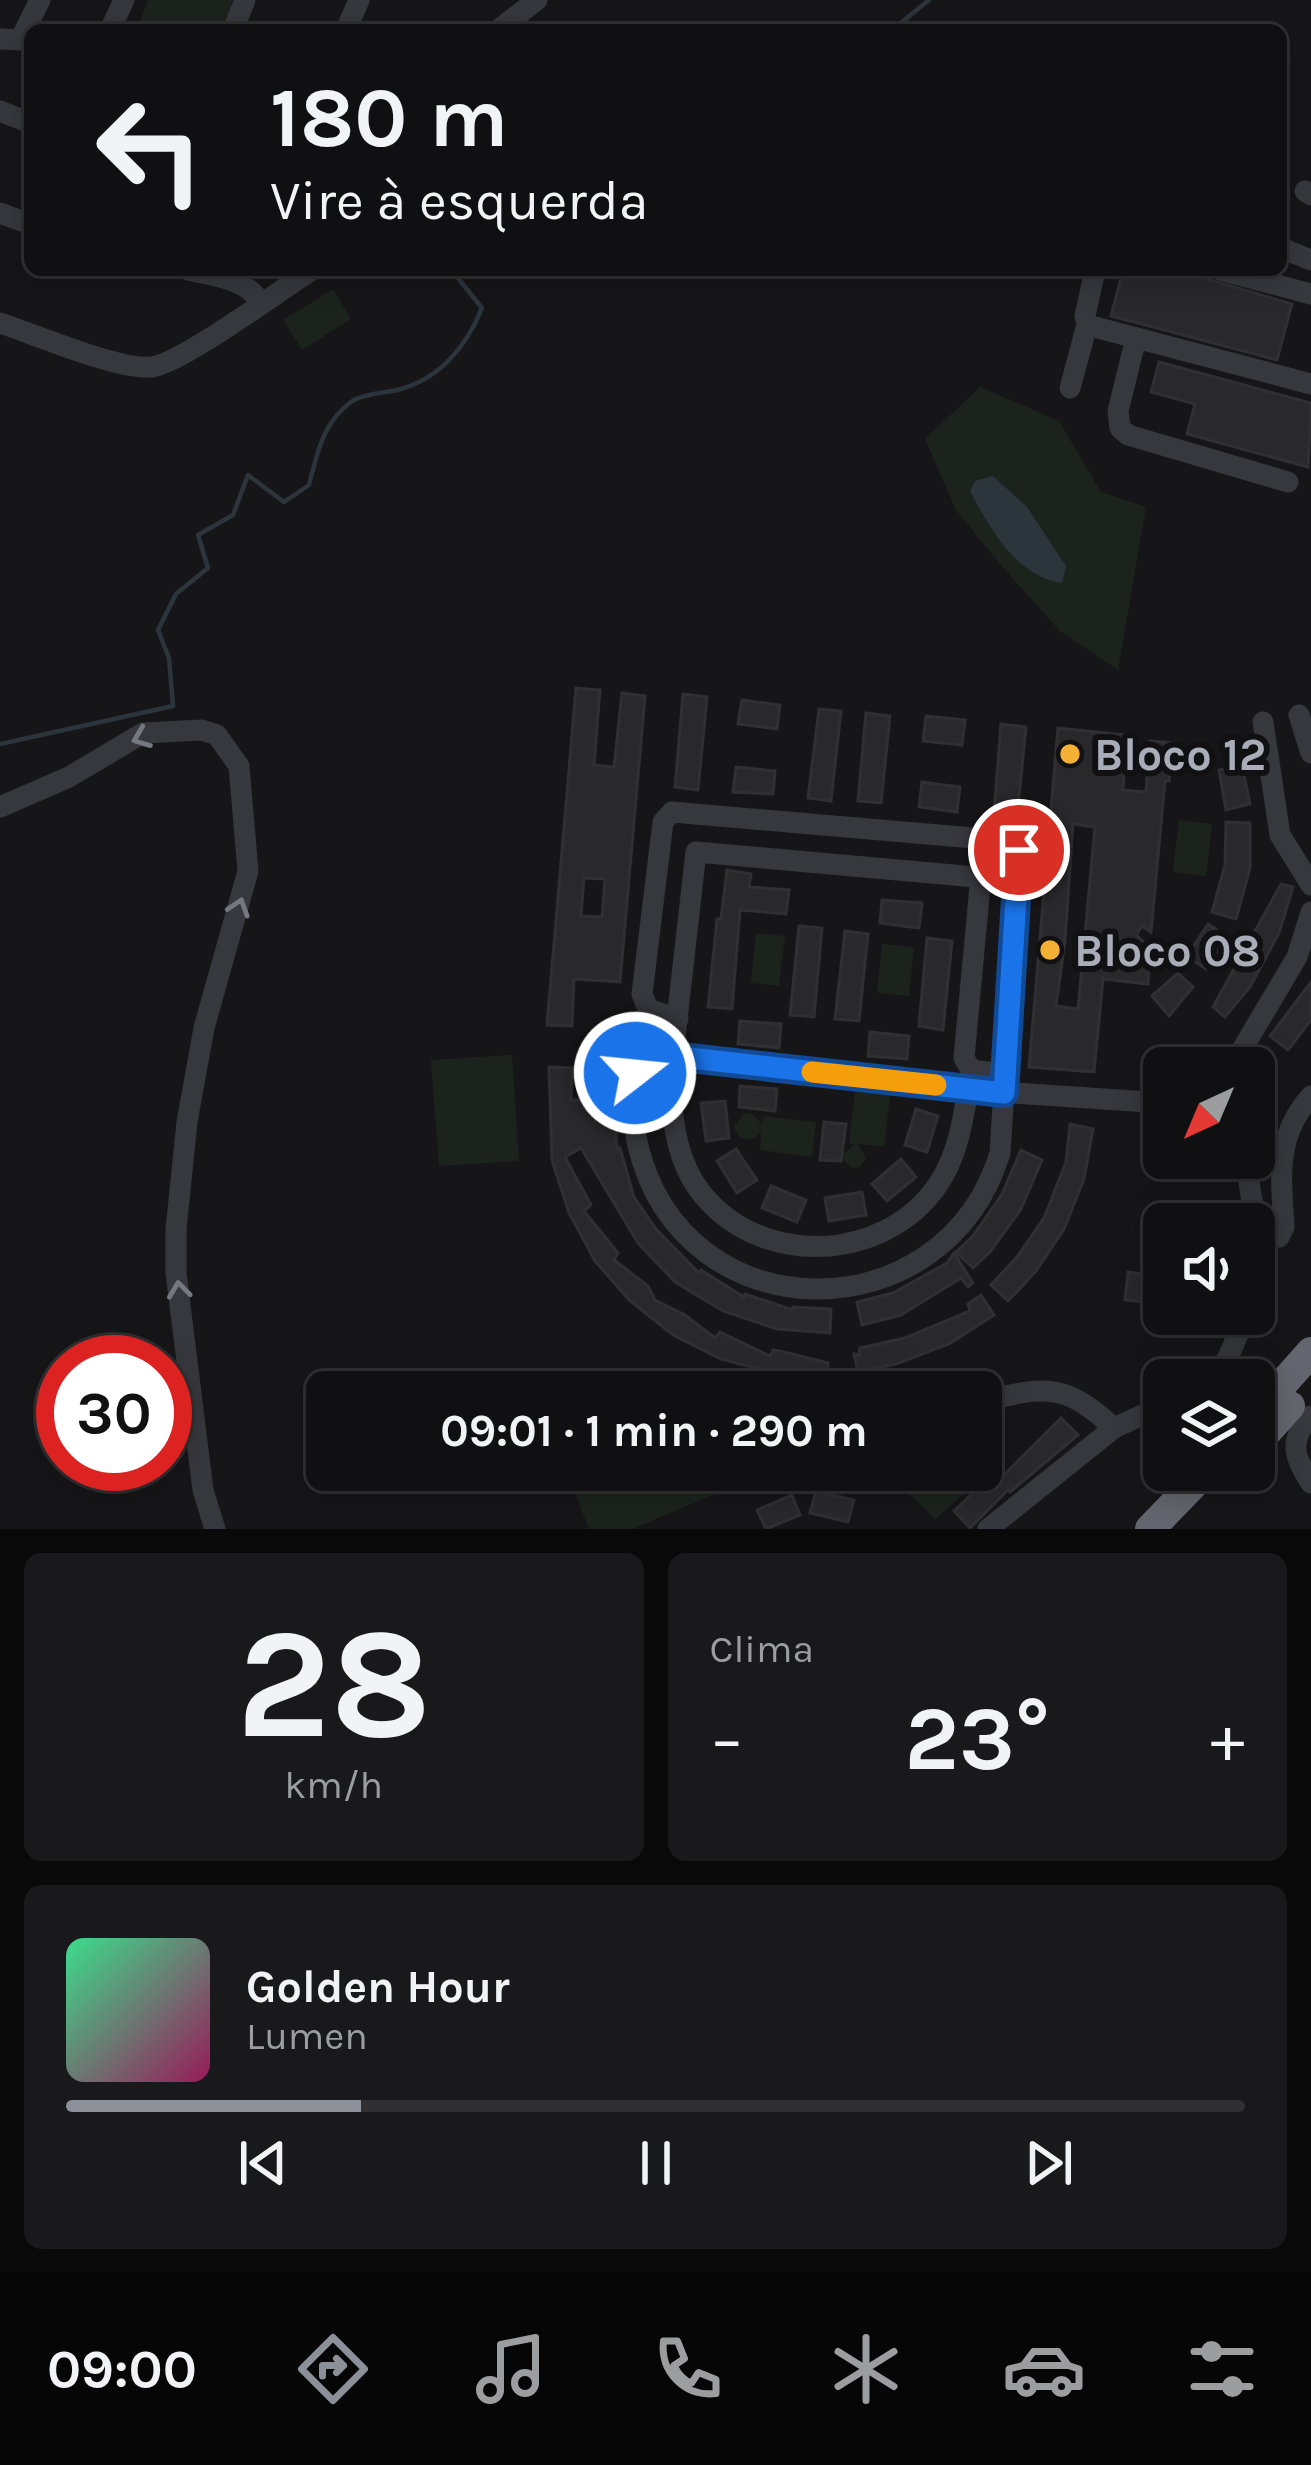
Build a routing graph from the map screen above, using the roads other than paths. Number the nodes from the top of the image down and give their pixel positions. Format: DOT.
graph roads {
  1 [pos="537,0"];
  2 [pos="506,24"];
  3 [pos="212,276"];
  4 [pos="302,276"];
  5 [pos="1094,276"];
  6 [pos="1243,276"];
  7 [pos="1311,294"];
  8 [pos="260,302"];
  9 [pos="0,323"];
  10 [pos="1087,325"];
  11 [pos="1136,338"];
  12 [pos="1311,384"];
  13 [pos="1070,388"];
  14 [pos="1288,482"];
  15 [pos="1299,715"];
  16 [pos="1263,722"];
  17 [pos="1311,753"];
  18 [pos="0,807"];
  19 [pos="1311,885"];
  20 [pos="1311,912"];
  21 [pos="677,1019"];
  22 [pos="1242,1047"];
  23 [pos="664,1056"];
  24 [pos="635,1073"];
  25 [pos="1004,1083"];
  26 [pos="968,1089"];
  27 [pos="1143,1094"];
  28 [pos="1311,1096"];
  29 [pos="1124,1099"];
  30 [pos="1143,1100"];
  31 [pos="1275,1237"];
  32 [pos="1311,1352"];
  33 [pos="1299,1380"];
  34 [pos="1002,1398"];
  35 [pos="1275,1399"];
  36 [pos="1143,1415"];
  37 [pos="1275,1415"];
  38 [pos="1311,1416"];
  39 [pos="1114,1428"];
  40 [pos="1311,1483"];
  41 [pos="1206,1491"];
  42 [pos="1178,1514"];
  43 [pos="215,1529"];
  44 [pos="988,1529"];
  45 [pos="1133,1529"];
  46 [pos="1150,1529"];
  1 -- 2 [label="street"];
  3 -- 8 [label="street"];
  4 -- 8 [label="street"];
  5 -- 10 [label="street"];
  6 -- 7 [label="street"];
  8 -- 9 [label="street"];
  10 -- 11 [label="street"];
  10 -- 13 [label="street"];
  11 -- 12 [label="street"];
  11 -- 14 [label="street"];
  15 -- 17 [label="street"];
  16 -- 19 [label="street"];
  43 -- 18 [label="street, one-way"];
  20 -- 22 [label="street"];
  21 -- 23 [label="street"];
  21 -- 25 [label="street"];
  21 -- 25 [label="street"];
  23 -- 24 [label="street"];
  23 -- 24 [label="street"];
  23 -- 26 [label="street"];
  23 -- 26 [label="street"];
  24 -- 25 [label="street"];
  25 -- 26 [label="street"];
  25 -- 29 [label="street"];
  27 -- 29 [label="street"];
  28 -- 31 [label="street"];
  29 -- 30 [label="street"];
  32 -- 33 [label="highway"];
  33 -- 35 [label="highway"];
  33 -- 37 [label="highway"];
  34 -- 39 [label="street"];
  36 -- 39 [label="street"];
  38 -- 40 [label="street"];
  39 -- 44 [label="street"];
  41 -- 42 [label="highway"];
  42 -- 45 [label="street"];
  42 -- 46 [label="highway"];
}
